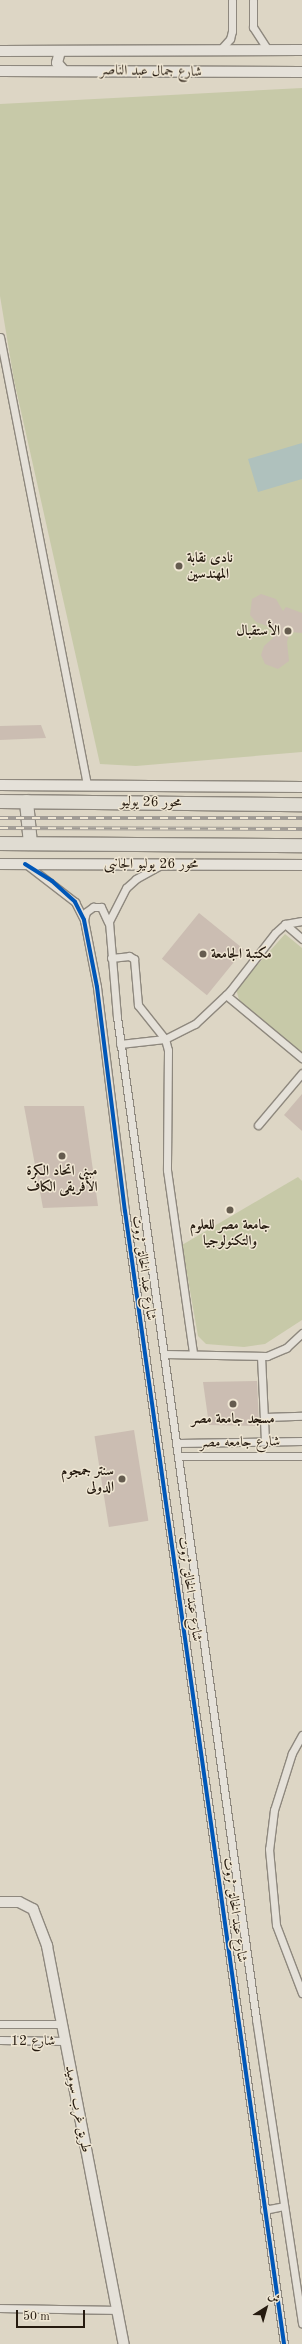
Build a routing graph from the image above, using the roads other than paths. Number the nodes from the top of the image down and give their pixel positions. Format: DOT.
graph roads {
  1 [pos="232,0"];
  2 [pos="253,0"];
  3 [pos="220,50"];
  4 [pos="268,50"];
  5 [pos="302,50"];
  6 [pos="0,51"];
  7 [pos="60,52"];
  8 [pos="62,70"];
  9 [pos="0,71"];
  10 [pos="302,72"];
  11 [pos="0,337"];
  12 [pos="0,785"];
  13 [pos="87,785"];
  14 [pos="302,787"];
  15 [pos="0,801"];
  16 [pos="26,801"];
  17 [pos="302,804"];
  18 [pos="0,843"];
  19 [pos="30,843"];
  20 [pos="302,845"];
  21 [pos="0,864"];
  22 [pos="25,864"];
  23 [pos="163,864"];
  24 [pos="302,865"];
  25 [pos="84,920"];
  26 [pos="302,921"];
  27 [pos="108,922"];
  28 [pos="284,924"];
  29 [pos="302,939"];
  30 [pos="111,958"];
  31 [pos="226,995"];
  32 [pos="165,1039"];
  33 [pos="120,1044"];
  34 [pos="302,1058"];
  35 [pos="302,1073"];
  36 [pos="258,1125"];
  37 [pos="302,1333"];
  38 [pos="193,1352"];
  39 [pos="165,1354"];
  40 [pos="261,1356"];
  41 [pos="302,1416"];
  42 [pos="265,1417"];
  43 [pos="265,1441"];
  44 [pos="302,1441"];
  45 [pos="178,1442"];
  46 [pos="179,1456"];
  47 [pos="302,1456"];
  48 [pos="302,1735"];
  49 [pos="0,1902"];
  50 [pos="302,1993"];
  51 [pos="0,2024"];
  52 [pos="62,2024"];
  53 [pos="0,2040"];
  54 [pos="65,2041"];
  55 [pos="284,2206"];
  56 [pos="264,2210"];
  57 [pos="0,2308"];
  58 [pos="117,2310"];
  59 [pos="302,2324"];
  60 [pos="124,2344"];
  61 [pos="284,2344"];
  1 -- 3 [label="street"];
  2 -- 4 [label="street"];
  3 -- 4 [label="main road, شارع جمال عبد الناصر"];
  3 -- 7 [label="main road, شارع جمال عبد الناصر"];
  4 -- 5 [label="main road, شارع جمال عبد الناصر"];
  6 -- 7 [label="main road, شارع جمال عبد الناصر"];
  7 -- 8 [label="main road"];
  8 -- 9 [label="main road, شارع جمال عبد الناصر"];
  8 -- 10 [label="main road, شارع جمال عبد الناصر"];
  11 -- 13 [label="street"];
  12 -- 13 [label="main road"];
  13 -- 14 [label="main road"];
  15 -- 16 [label="highway, محور 26 يوليو"];
  16 -- 17 [label="highway, محور 26 يوليو"];
  16 -- 19 [label="highway"];
  18 -- 19 [label="highway"];
  19 -- 20 [label="highway"];
  21 -- 22 [label="main road, محور 26 يوليو الجانبى"];
  22 -- 23 [label="main road, محور 26 يوليو الجانبى"];
  22 -- 25 [label="street, شارع عبد الخالق ثروت"];
  23 -- 24 [label="main road, محور 26 يوليو الجانبى"];
  23 -- 27 [label="street"];
  25 -- 27 [label="street"];
  25 -- 56 [label="street, شارع عبد الخالق ثروت"];
  26 -- 28 [label="street"];
  27 -- 30 [label="street, شارع عبد الخالق ثروت"];
  28 -- 29 [label="street"];
  28 -- 31 [label="street"];
  30 -- 32 [label="street"];
  30 -- 33 [label="street, شارع عبد الخالق ثروت"];
  31 -- 32 [label="street"];
  31 -- 34 [label="street"];
  32 -- 33 [label="street"];
  32 -- 38 [label="street"];
  33 -- 39 [label="street, شارع عبد الخالق ثروت"];
  35 -- 36 [label="street"];
  37 -- 40 [label="street"];
  38 -- 39 [label="street"];
  38 -- 40 [label="street"];
  39 -- 45 [label="street, شارع عبد الخالق ثروت"];
  40 -- 42 [label="street"];
  41 -- 42 [label="street"];
  42 -- 43 [label="street"];
  43 -- 44 [label="street, شارع جامعه مصر"];
  43 -- 45 [label="street, شارع جامعه مصر"];
  45 -- 46 [label="street, شارع عبد الخالق ثروت"];
  46 -- 47 [label="street, شارع جامعه مصر"];
  46 -- 55 [label="street, شارع عبد الخالق ثروت"];
  48 -- 50 [label="street"];
  49 -- 52 [label="main road, طريق غرب سوميد"];
  51 -- 52 [label="street, شارع 12"];
  52 -- 54 [label="main road, طريق غرب سوميد"];
  53 -- 54 [label="street, شارع 12"];
  54 -- 58 [label="main road, طريق غرب سوميد"];
  55 -- 56 [label="street"];
  55 -- 59 [label="street, شارع عبد الخالق ثروت"];
  56 -- 61 [label="street, شارع عبد الخالق ثروت"];
  57 -- 58 [label="street"];
  58 -- 60 [label="main road, طريق غرب سوميد"];
}
